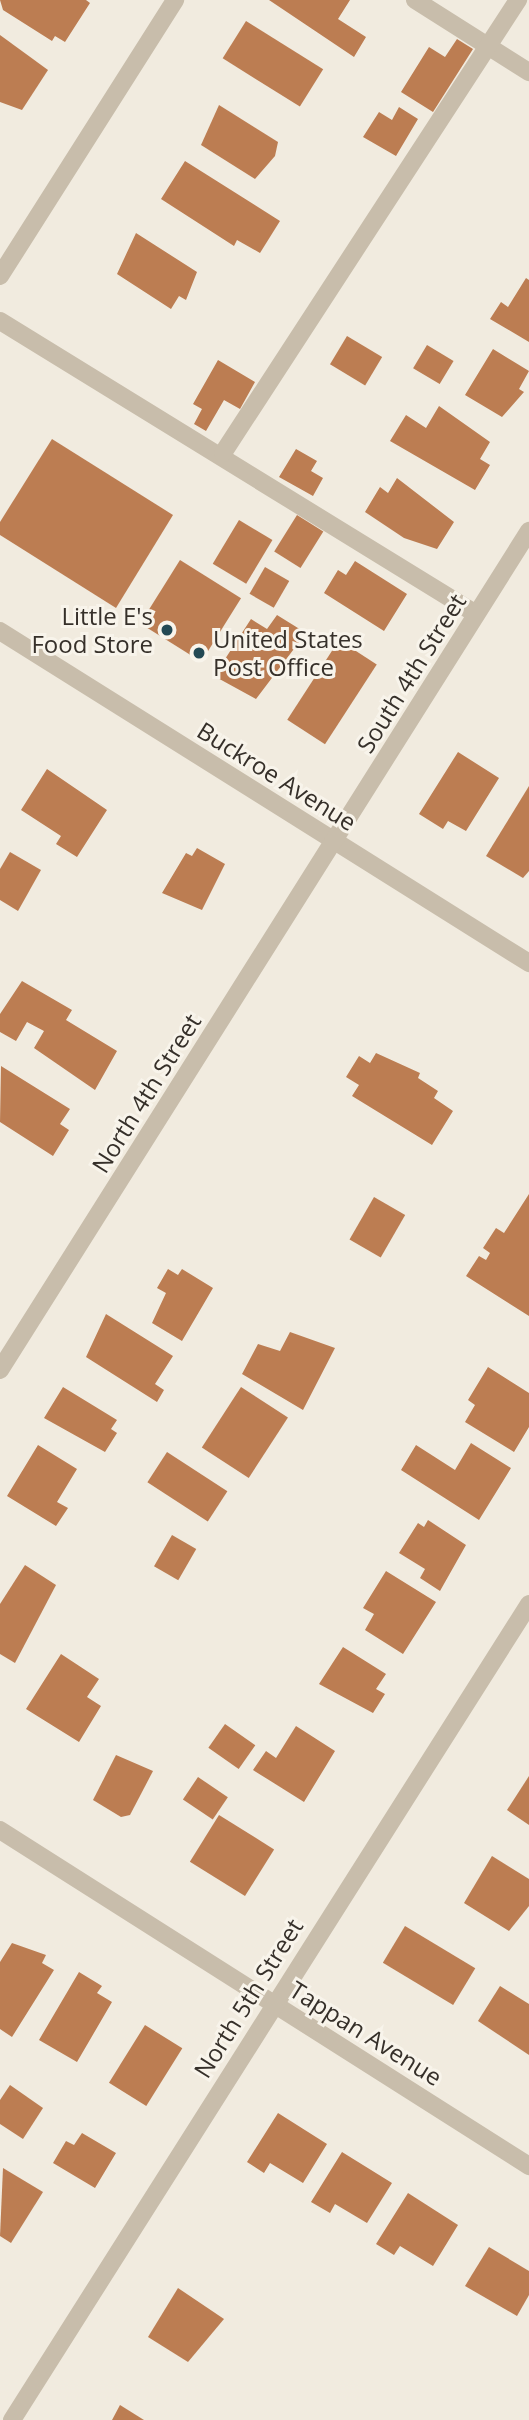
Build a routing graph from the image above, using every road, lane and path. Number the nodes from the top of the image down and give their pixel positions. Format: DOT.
graph roads {
  1 [pos="175,0"];
  2 [pos="415,0"];
  3 [pos="518,0"];
  4 [pos="488,46"];
  5 [pos="529,72"];
  6 [pos="0,276"];
  7 [pos="0,321"];
  8 [pos="223,453"];
  9 [pos="529,531"];
  10 [pos="477,614"];
  11 [pos="0,631"];
  12 [pos="334,841"];
  13 [pos="529,963"];
  14 [pos="0,1370"];
  15 [pos="529,1604"];
  16 [pos="0,1829"];
  17 [pos="273,2003"];
  18 [pos="529,2165"];
  19 [pos="12,2420"];
  1 -- 6 [label="street"];
  2 -- 4 [label="street"];
  3 -- 4 [label="street"];
  4 -- 5 [label="street"];
  4 -- 8 [label="street"];
  7 -- 8 [label="street"];
  8 -- 10 [label="street"];
  9 -- 10 [label="street, South 4th Street"];
  10 -- 12 [label="street, South 4th Street"];
  11 -- 12 [label="street, Buckroe Avenue"];
  12 -- 13 [label="street, Buckroe Avenue"];
  12 -- 14 [label="street, North 4th Street"];
  15 -- 17 [label="street, North 5th Street"];
  16 -- 17 [label="street, Tappan Avenue"];
  17 -- 18 [label="street, Tappan Avenue"];
  17 -- 19 [label="street, North 5th Street"];
}
